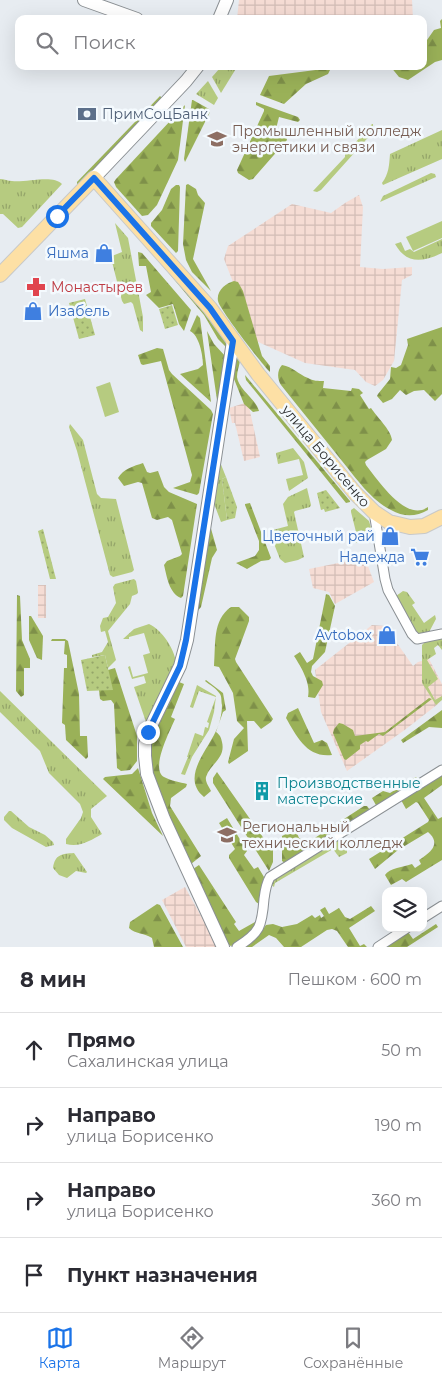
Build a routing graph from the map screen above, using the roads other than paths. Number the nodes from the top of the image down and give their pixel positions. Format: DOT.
graph roads {
  1 [pos="84,0"];
  2 [pos="227,0"];
  3 [pos="126,15"];
  4 [pos="221,15"];
  5 [pos="195,70"];
  6 [pos="94,178"];
  7 [pos="0,275"];
  8 [pos="233,341"];
  9 [pos="374,512"];
  10 [pos="442,517"];
  11 [pos="442,634"];
  12 [pos="442,770"];
  13 [pos="442,906"];
  14 [pos="427,915"];
  15 [pos="401,932"];
  16 [pos="223,947"];
  17 [pos="237,947"];
  18 [pos="378,947"];
  1 -- 3 [label="main road"];
  2 -- 4 [label="main road"];
  5 -- 6 [label="main road"];
  6 -- 7 [label="main road"];
  6 -- 8 [label="main road, улица Борисенко"];
  8 -- 9 [label="main road, улица Борисенко"];
  8 -- 16 [label="main road"];
  9 -- 10 [label="main road, улица Борисенко"];
  9 -- 11 [label="street"];
  12 -- 17 [label="street"];
  13 -- 14 [label="street"];
  15 -- 18 [label="street"];
}
